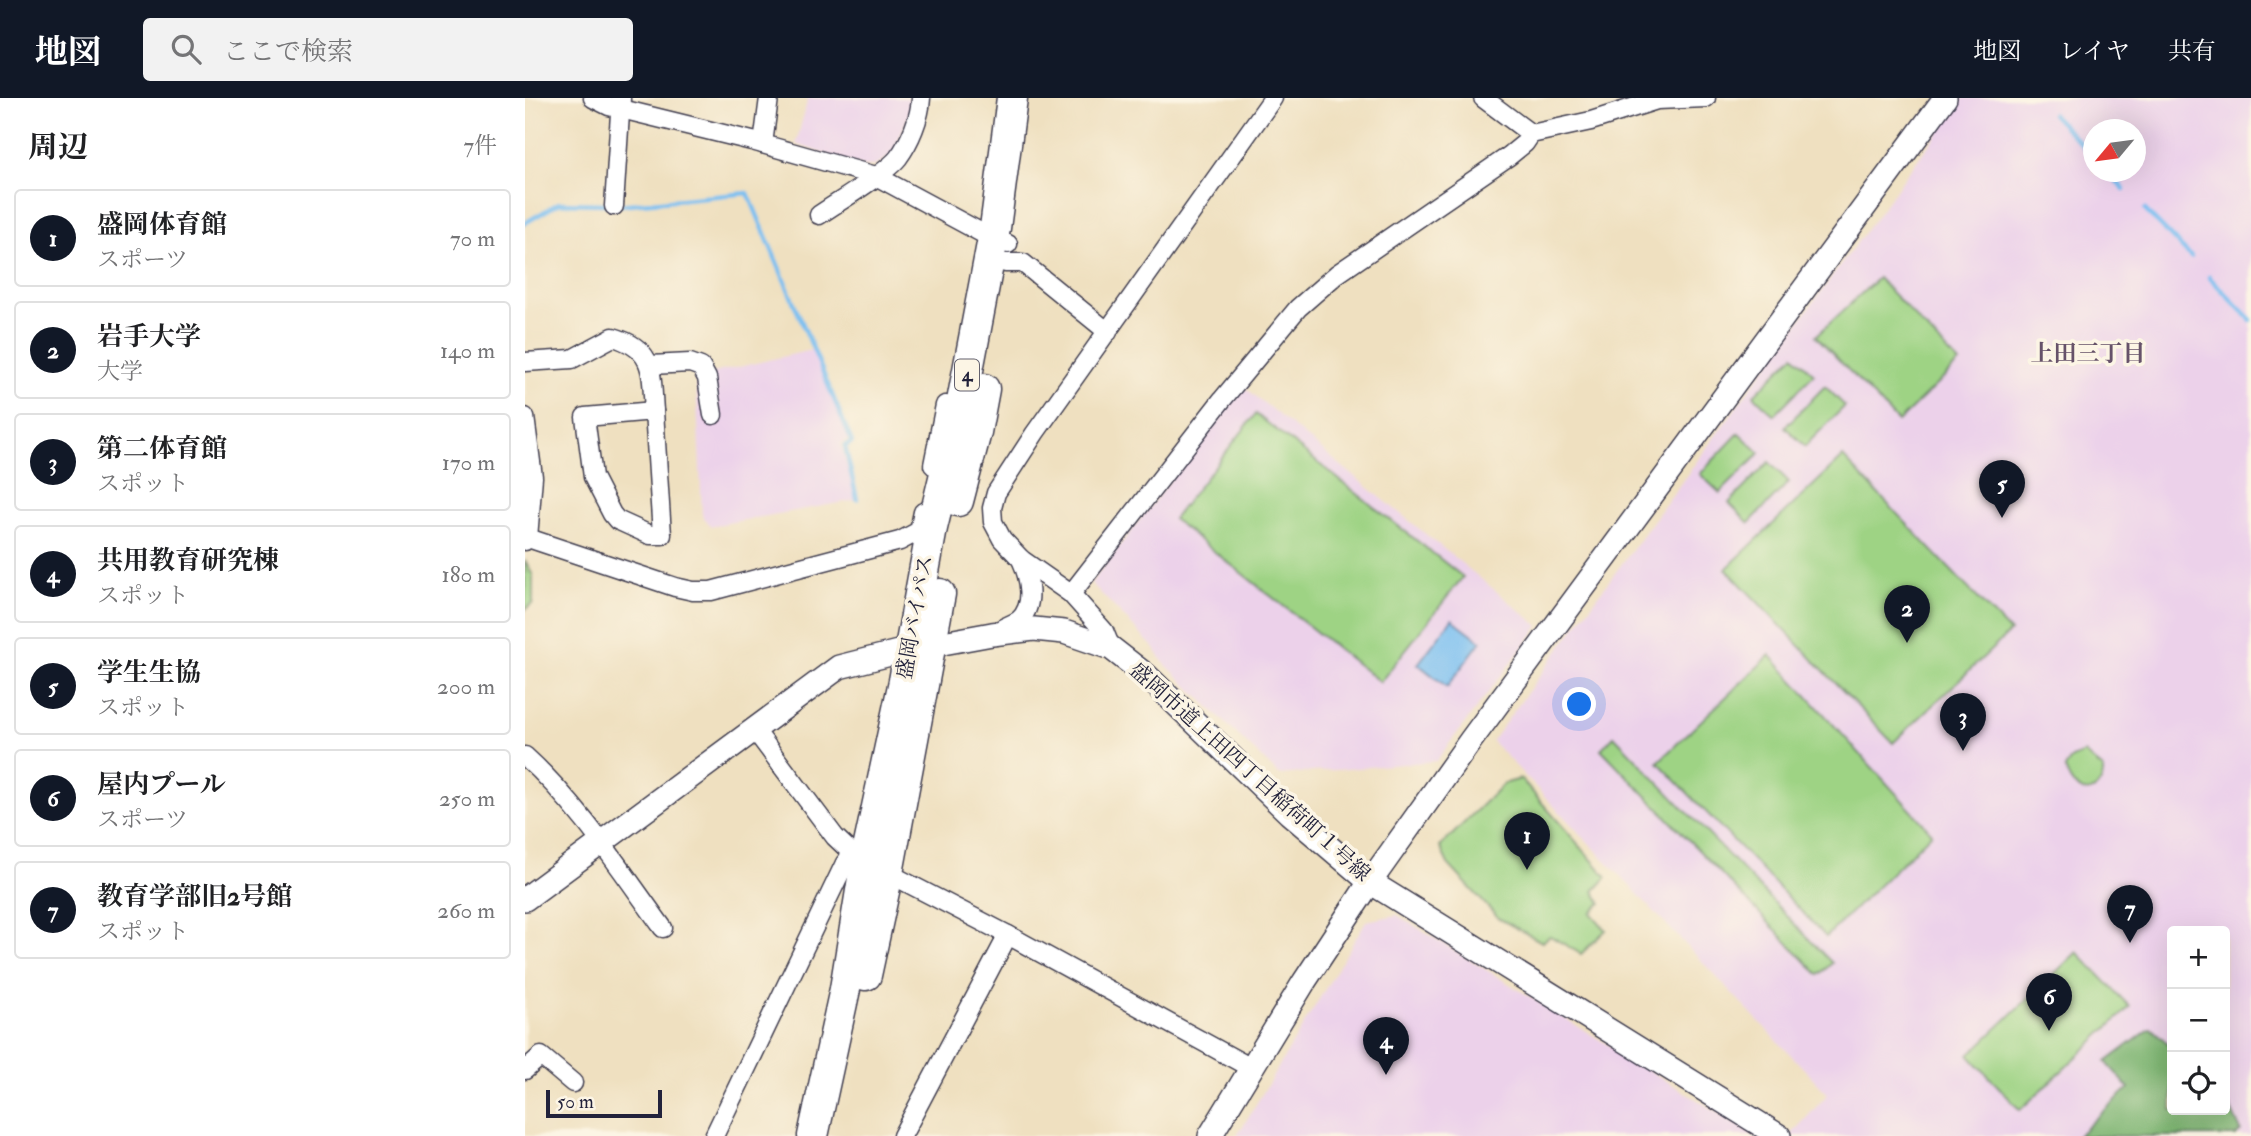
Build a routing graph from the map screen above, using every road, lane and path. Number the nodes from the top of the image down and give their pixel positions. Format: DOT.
graph roads {
  1 [pos="593,98"];
  2 [pos="769,98"];
  3 [pos="921,98"];
  4 [pos="1012,98"];
  5 [pos="1026,98"];
  6 [pos="1273,98"];
  7 [pos="1483,98"];
  8 [pos="1706,98"];
  9 [pos="1945,98"];
  10 [pos="621,103"];
  11 [pos="1531,134"];
  12 [pos="763,144"];
  13 [pos="876,176"];
  14 [pos="615,203"];
  15 [pos="819,215"];
  16 [pos="1002,248"];
  17 [pos="1108,332"];
  18 [pos="525,362"];
  19 [pos="651,365"];
  20 [pos="961,407"];
  21 [pos="654,411"];
  22 [pos="713,415"];
  23 [pos="525,417"];
  24 [pos="526,540"];
  25 [pos="1021,559"];
  26 [pos="1071,594"];
  27 [pos="992,634"];
  28 [pos="921,648"];
  29 [pos="1111,648"];
  30 [pos="754,729"];
  31 [pos="525,756"];
  32 [pos="601,842"];
  33 [pos="869,860"];
  34 [pos="1370,882"];
  35 [pos="525,899"];
  36 [pos="663,928"];
  37 [pos="1008,935"];
  38 [pos="1251,1068"];
  39 [pos="525,1070"];
  40 [pos="573,1083"];
  41 [pos="713,1136"];
  42 [pos="813,1136"];
  43 [pos="832,1136"];
  44 [pos="902,1136"];
  45 [pos="1210,1136"];
  46 [pos="1779,1136"];
  1 -- 10 [label="street"];
  2 -- 12 [label="street"];
  3 -- 13 [label="street"];
  4 -- 16 [label="highway, 盛岡バイパス / 4"];
  5 -- 16 [label="highway, 盛岡バイパス / 4"];
  6 -- 17 [label="street"];
  7 -- 11 [label="street"];
  8 -- 11 [label="street"];
  9 -- 34 [label="street"];
  10 -- 12 [label="street"];
  10 -- 14 [label="street"];
  11 -- 26 [label="street"];
  12 -- 13 [label="street"];
  13 -- 15 [label="street"];
  13 -- 16 [label="street"];
  16 -- 17 [label="street"];
  16 -- 20 [label="highway, 盛岡バイパス / 4"];
  16 -- 28 [label="highway, 盛岡バイパス / 4"];
  17 -- 25 [label="street"];
  18 -- 19 [label="street"];
  19 -- 21 [label="street"];
  19 -- 22 [label="street"];
  20 -- 24 [label="street"];
  20 -- 28 [label="highway, 盛岡バイパス / 4"];
  21 -- 21 [label="street"];
  23 -- 24 [label="street"];
  25 -- 26 [label="street"];
  25 -- 27 [label="street"];
  26 -- 29 [label="street"];
  27 -- 28 [label="street, 盛岡市道上田四丁目稲荷町１号線"];
  27 -- 29 [label="street, 盛岡市道上田四丁目稲荷町１号線"];
  28 -- 30 [label="street, 盛岡市道上田四丁目稲荷町１号線"];
  28 -- 33 [label="highway, 盛岡バイパス / 4"];
  29 -- 34 [label="street, 盛岡市道上田四丁目稲荷町１号線"];
  30 -- 32 [label="street, 盛岡市道上田四丁目稲荷町１号線"];
  30 -- 33 [label="street"];
  31 -- 32 [label="street"];
  32 -- 35 [label="street, 盛岡市道上田四丁目稲荷町１号線"];
  32 -- 36 [label="street"];
  33 -- 37 [label="street"];
  33 -- 41 [label="street"];
  33 -- 42 [label="highway, 盛岡バイパス / 4"];
  33 -- 43 [label="highway, 盛岡バイパス / 4"];
  34 -- 38 [label="street"];
  34 -- 46 [label="street, 盛岡市道上田四丁目稲荷町１号線"];
  37 -- 38 [label="street"];
  37 -- 44 [label="street"];
  38 -- 45 [label="street"];
  39 -- 40 [label="street"];
}
